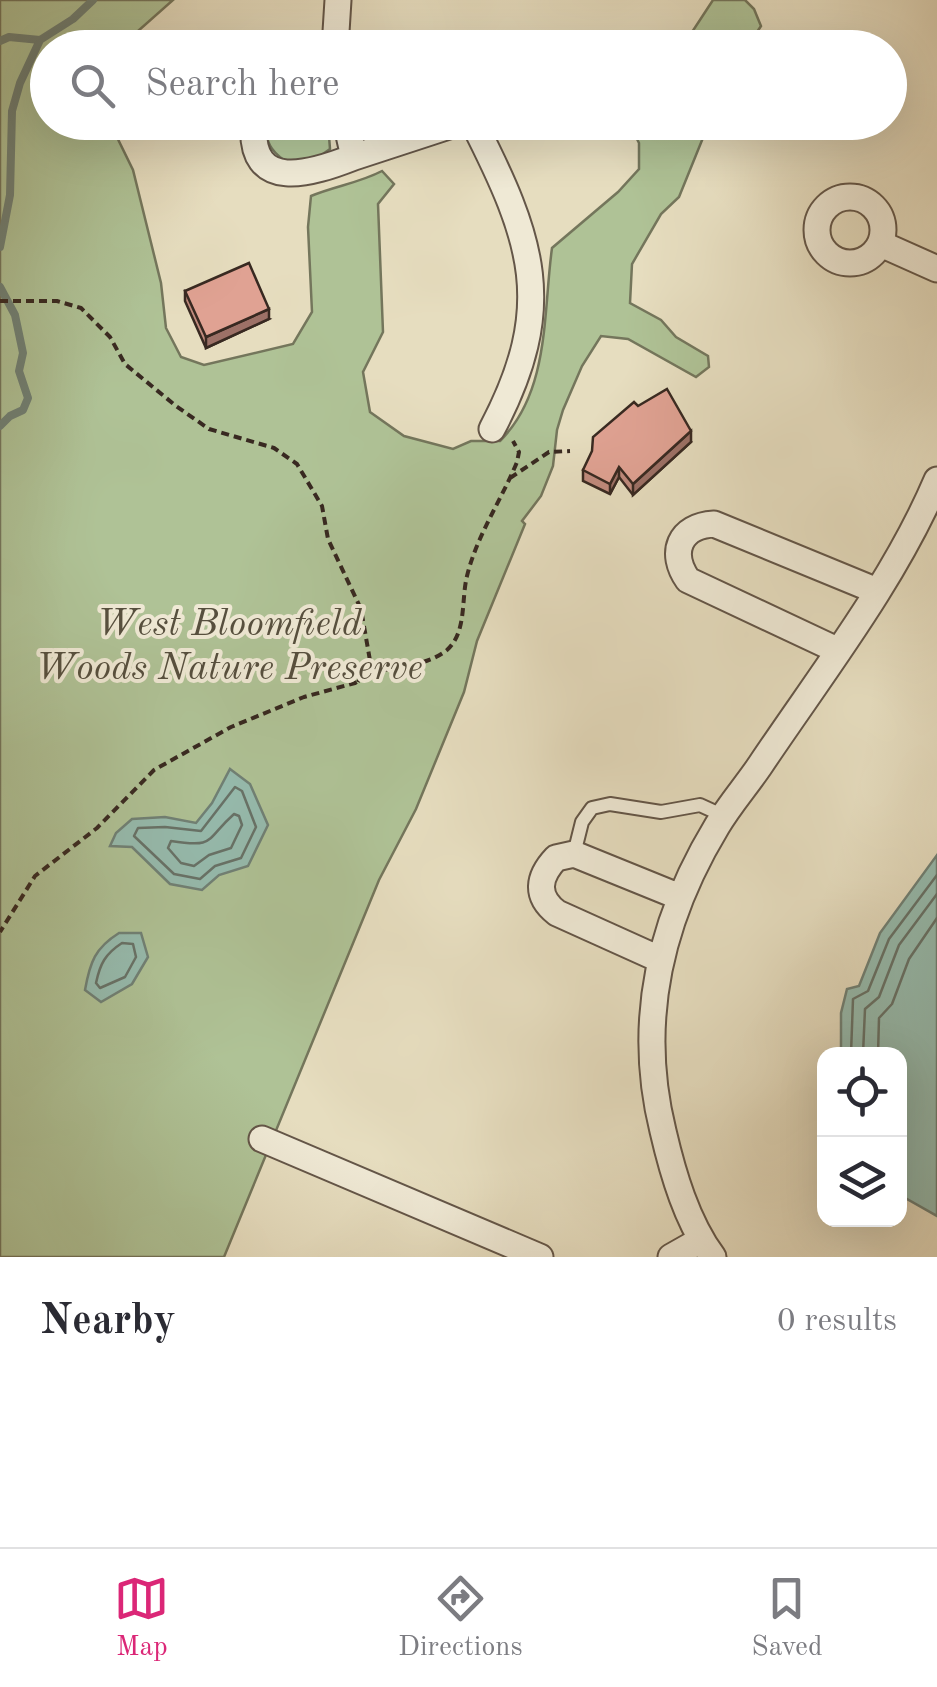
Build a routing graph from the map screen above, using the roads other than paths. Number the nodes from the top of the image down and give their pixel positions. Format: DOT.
graph roads {
  1 [pos="338,0"];
  2 [pos="336,30"];
  3 [pos="254,140"];
  4 [pos="350,140"];
  5 [pos="406,140"];
  6 [pos="482,140"];
  7 [pos="354,157"];
  8 [pos="881,244"];
  9 [pos="937,269"];
  10 [pos="494,427"];
  11 [pos="937,480"];
  12 [pos="877,591"];
  13 [pos="837,650"];
  14 [pos="724,816"];
  15 [pos="574,854"];
  16 [pos="680,898"];
  17 [pos="659,959"];
  18 [pos="262,1140"];
  19 [pos="707,1249"];
  20 [pos="540,1257"];
  21 [pos="671,1257"];
  1 -- 2 [label="street"];
  3 -- 7 [label="street"];
  4 -- 7 [label="street"];
  5 -- 7 [label="street"];
  6 -- 10 [label="street"];
  8 -- 9 [label="street"];
  11 -- 12 [label="street"];
  12 -- 13 [label="street"];
  12 -- 13 [label="street"];
  13 -- 14 [label="street"];
  14 -- 15 [label="lane"];
  14 -- 16 [label="street"];
  15 -- 16 [label="street"];
  15 -- 17 [label="street"];
  16 -- 17 [label="street"];
  17 -- 19 [label="street"];
  18 -- 20 [label="street"];
  19 -- 21 [label="street"];
}
